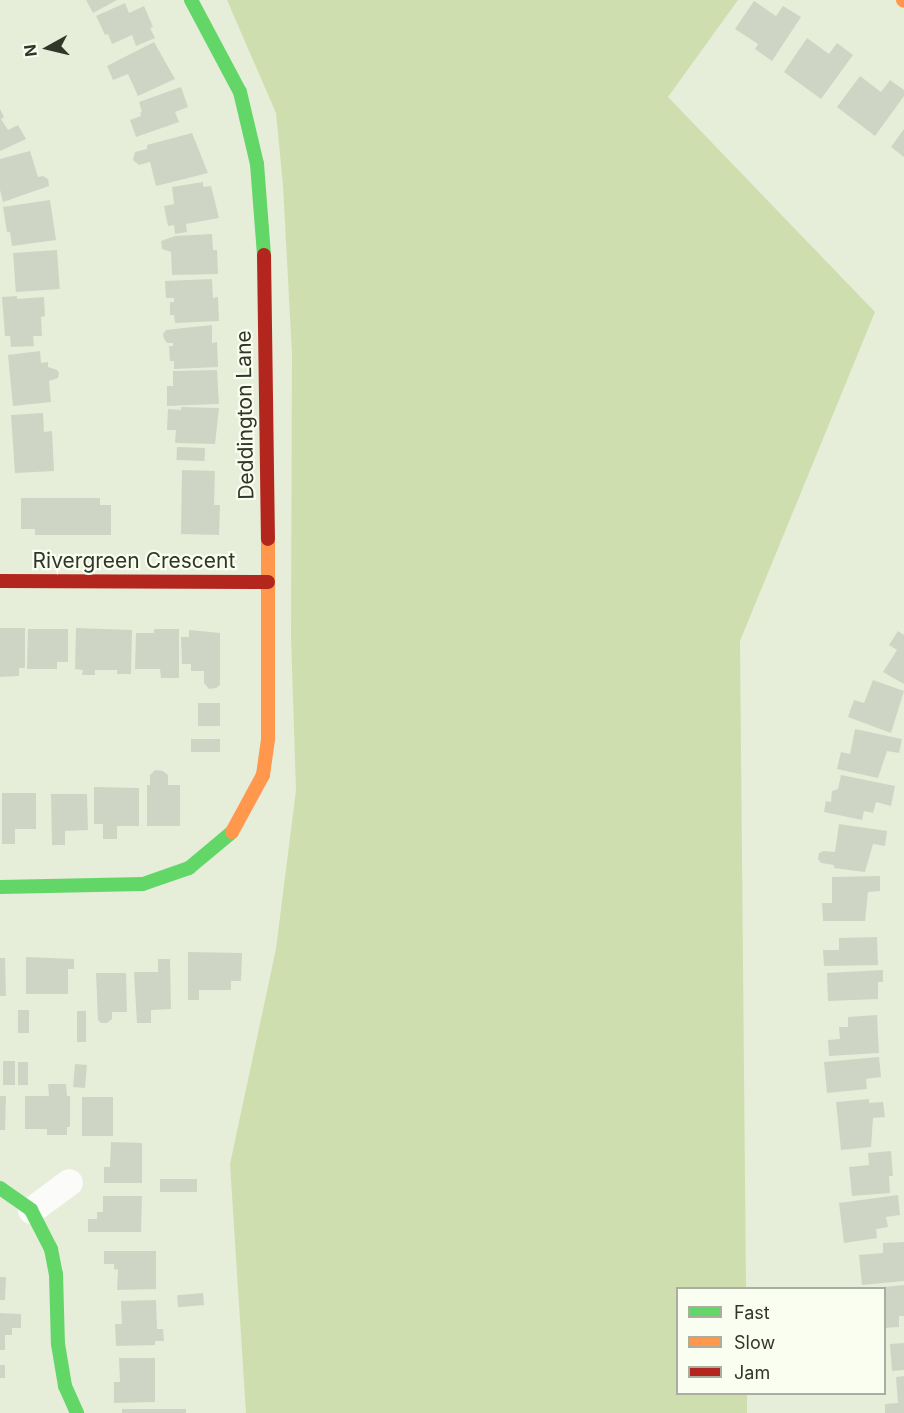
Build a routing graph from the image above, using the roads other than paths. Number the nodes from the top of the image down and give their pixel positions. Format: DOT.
graph roads {
  1 [pos="191,0"];
  2 [pos="0,581"];
  3 [pos="268,582"];
  4 [pos="0,887"];
  5 [pos="69,1182"];
  6 [pos="0,1188"];
  7 [pos="31,1210"];
  8 [pos="77,1413"];
  1 -- 3 [label="street, Deddington Lane"];
  2 -- 3 [label="street, Rivergreen Crescent"];
  3 -- 4 [label="street, Deddington Lane"];
  5 -- 7 [label="street"];
  6 -- 7 [label="street"];
  7 -- 8 [label="street"];
}
